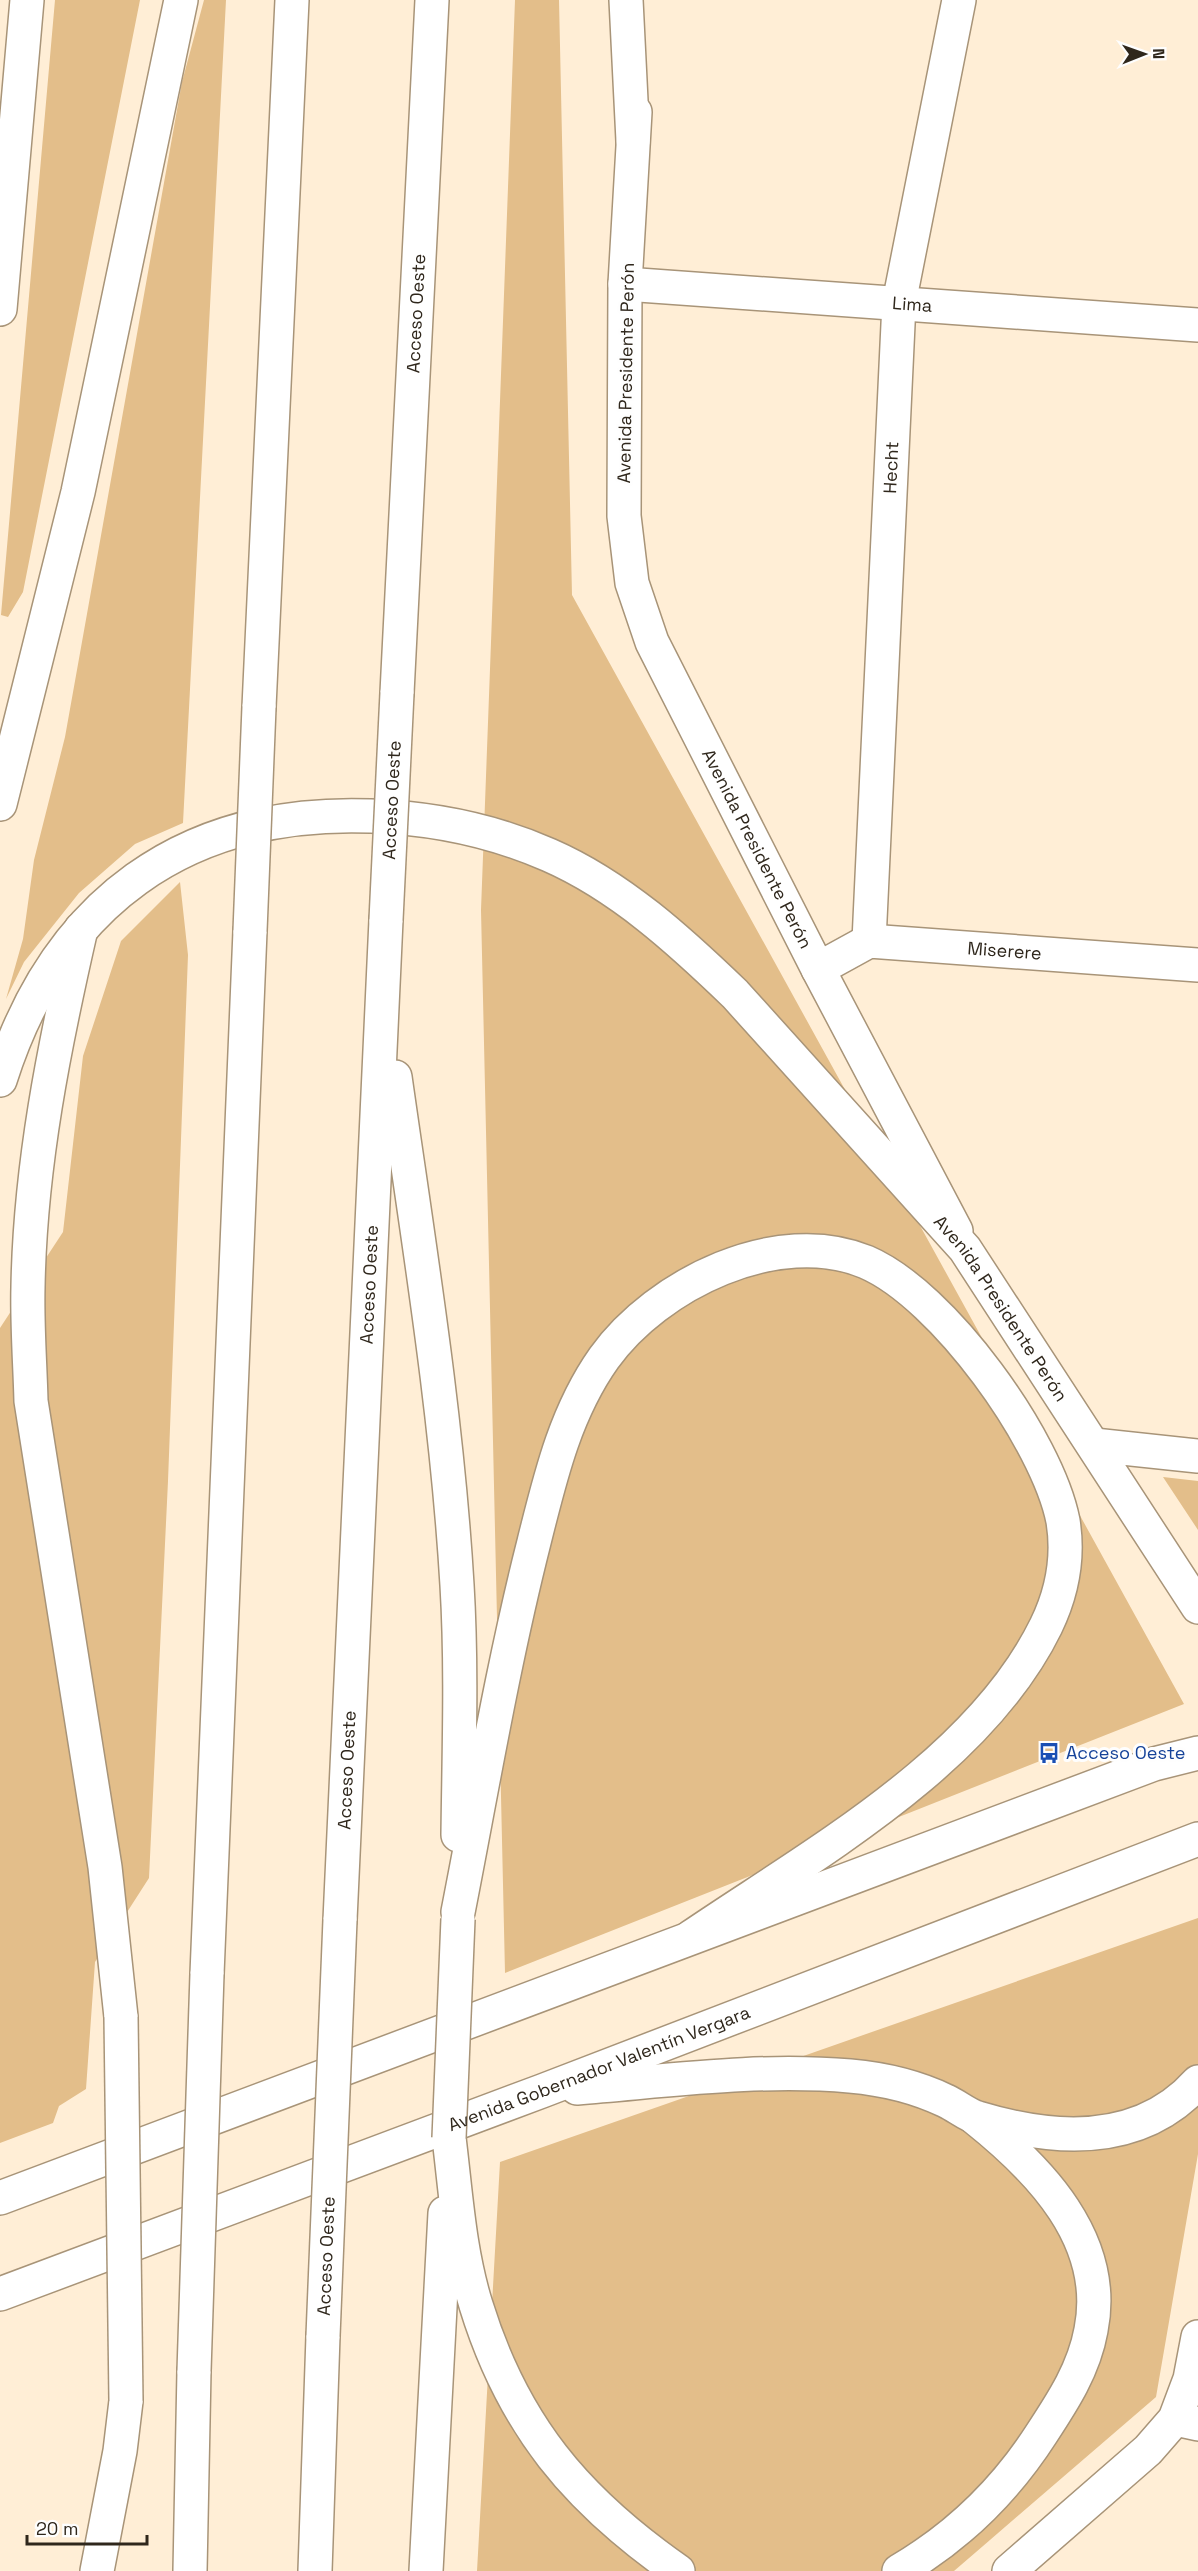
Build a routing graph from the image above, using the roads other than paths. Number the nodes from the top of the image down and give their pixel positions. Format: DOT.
graph roads {
  1 [pos="27,0"];
  2 [pos="181,0"];
  3 [pos="292,0"];
  4 [pos="432,0"];
  5 [pos="626,0"];
  6 [pos="643,0"];
  7 [pos="959,0"];
  8 [pos="633,141"];
  9 [pos="625,284"];
  10 [pos="899,303"];
  11 [pos="0,309"];
  12 [pos="1198,325"];
  13 [pos="0,804"];
  14 [pos="81,930"];
  15 [pos="869,941"];
  16 [pos="1198,964"];
  17 [pos="818,969"];
  18 [pos="384,998"];
  19 [pos="0,1080"];
  20 [pos="965,1249"];
  21 [pos="1094,1444"];
  22 [pos="1198,1456"];
  23 [pos="1198,1607"];
  24 [pos="1198,1753"];
  25 [pos="1198,1839"];
  26 [pos="458,1916"];
  27 [pos="691,1937"];
  28 [pos="1198,2082"];
  29 [pos="542,2091"];
  30 [pos="975,2118"];
  31 [pos="449,2138"];
  32 [pos="0,2198"];
  33 [pos="0,2294"];
  34 [pos="1198,2337"];
  35 [pos="1186,2422"];
  36 [pos="97,2571"];
  37 [pos="190,2571"];
  38 [pos="315,2571"];
  39 [pos="426,2571"];
  40 [pos="678,2571"];
  41 [pos="899,2571"];
  42 [pos="1010,2571"];
  1 -- 11 [label="main road"];
  2 -- 13 [label="main road"];
  3 -- 37 [label="main road, bridge"];
  4 -- 18 [label="main road, Acceso Oeste, bridge"];
  5 -- 8 [label="main road"];
  6 -- 8 [label="main road, Avenida Presidente Perón"];
  7 -- 10 [label="main road, Hecht"];
  8 -- 9 [label="main road, Avenida Presidente Perón"];
  9 -- 10 [label="main road, Lima"];
  9 -- 17 [label="main road, Avenida Presidente Perón"];
  10 -- 12 [label="main road, Lima"];
  10 -- 15 [label="main road, Hecht"];
  14 -- 19 [label="main road"];
  14 -- 20 [label="main road"];
  14 -- 36 [label="main road, bridge"];
  15 -- 16 [label="main road, Miserere"];
  15 -- 17 [label="main road"];
  17 -- 20 [label="main road, Avenida Presidente Perón"];
  18 -- 26 [label="main road"];
  18 -- 38 [label="main road, Acceso Oeste, bridge"];
  20 -- 21 [label="main road, Avenida Presidente Perón"];
  21 -- 22 [label="main road"];
  21 -- 23 [label="main road, Avenida Presidente Perón"];
  24 -- 27 [label="main road"];
  25 -- 29 [label="main road, Avenida Gobernador Valentín Vergara"];
  26 -- 27 [label="main road"];
  26 -- 31 [label="main road, bridge"];
  27 -- 32 [label="main road"];
  28 -- 30 [label="main road"];
  29 -- 30 [label="main road"];
  29 -- 33 [label="main road, Avenida Gobernador Valentín Vergara"];
  30 -- 41 [label="main road"];
  31 -- 39 [label="main road"];
  31 -- 40 [label="main road"];
  34 -- 35 [label="main road"];
  35 -- 42 [label="main road"];
}
